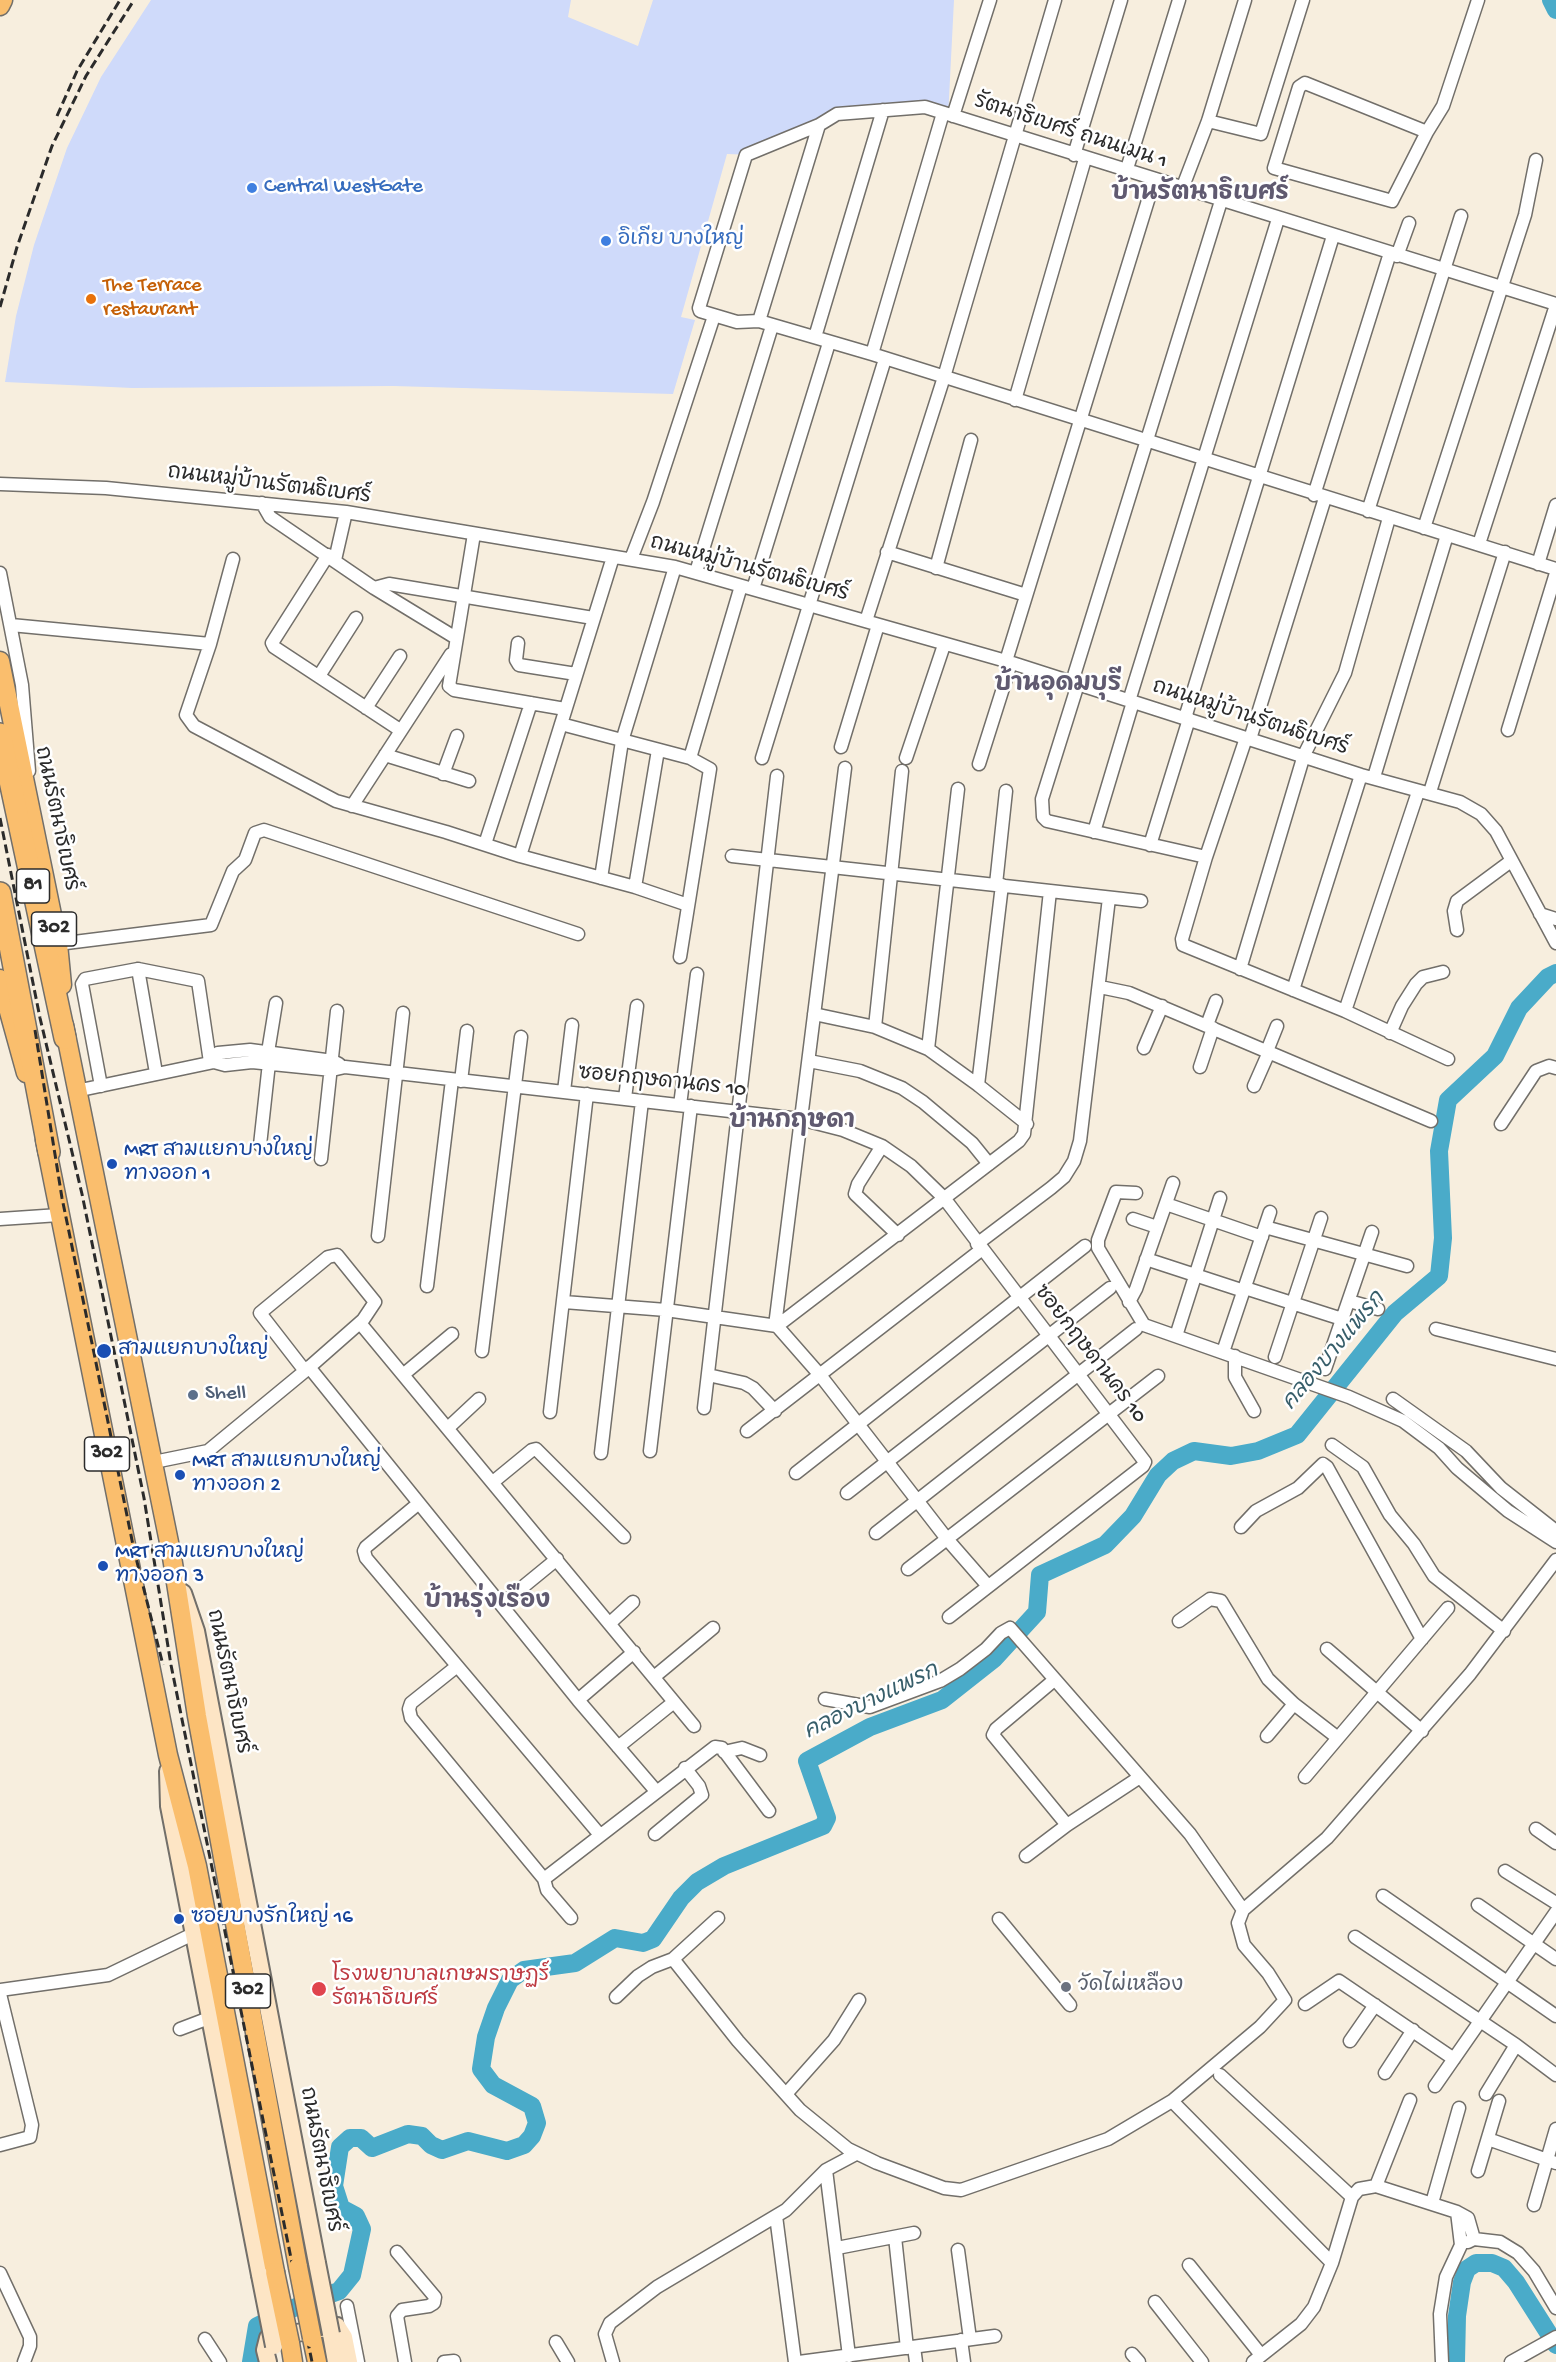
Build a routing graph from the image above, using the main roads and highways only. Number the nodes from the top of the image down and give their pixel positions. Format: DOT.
graph roads {
  1 [pos="3,0"];
  2 [pos="0,6"];
  3 [pos="0,661"];
  4 [pos="0,734"];
  5 [pos="0,893"];
  6 [pos="0,979"];
  7 [pos="2,992"];
  8 [pos="65,1038"];
  9 [pos="49,1152"];
  10 [pos="172,1557"];
  11 [pos="168,1755"];
  12 [pos="285,2103"];
  13 [pos="228,2115"];
  14 [pos="267,2273"];
  15 [pos="280,2350"];
  16 [pos="268,2362"];
  17 [pos="293,2362"];
  18 [pos="317,2362"];
  19 [pos="336,2362"];
  20 [pos="349,2362"];
  1 -- 2 [label="main road"];
  3 -- 8 [label="main road, ถนนรัตนาธิเบศร์ / 302"];
  4 -- 8 [label="highway, 81"];
  5 -- 9 [label="highway, 81"];
  6 -- 7 [label="main road"];
  7 -- 9 [label="main road, 302"];
  8 -- 10 [label="main road, ถนนรัตนาธิเบศร์ / 302"];
  9 -- 11 [label="main road, 302"];
  10 -- 12 [label="main road, ถนนรัตนาธิเบศร์ / 302"];
  10 -- 18 [label="main road, ถนนรัตนาธิเบศร์ / 302, bridge"];
  11 -- 13 [label="main road, 302"];
  11 -- 14 [label="main road, 302"];
  12 -- 13 [label="main road"];
  12 -- 19 [label="main road, ถนนรัตนาธิเบศร์ / 302, bridge"];
  13 -- 14 [label="main road, 302"];
  14 -- 15 [label="main road, 302, bridge"];
  15 -- 17 [label="main road, 302"];
  16 -- 20 [label="main road"];
}
